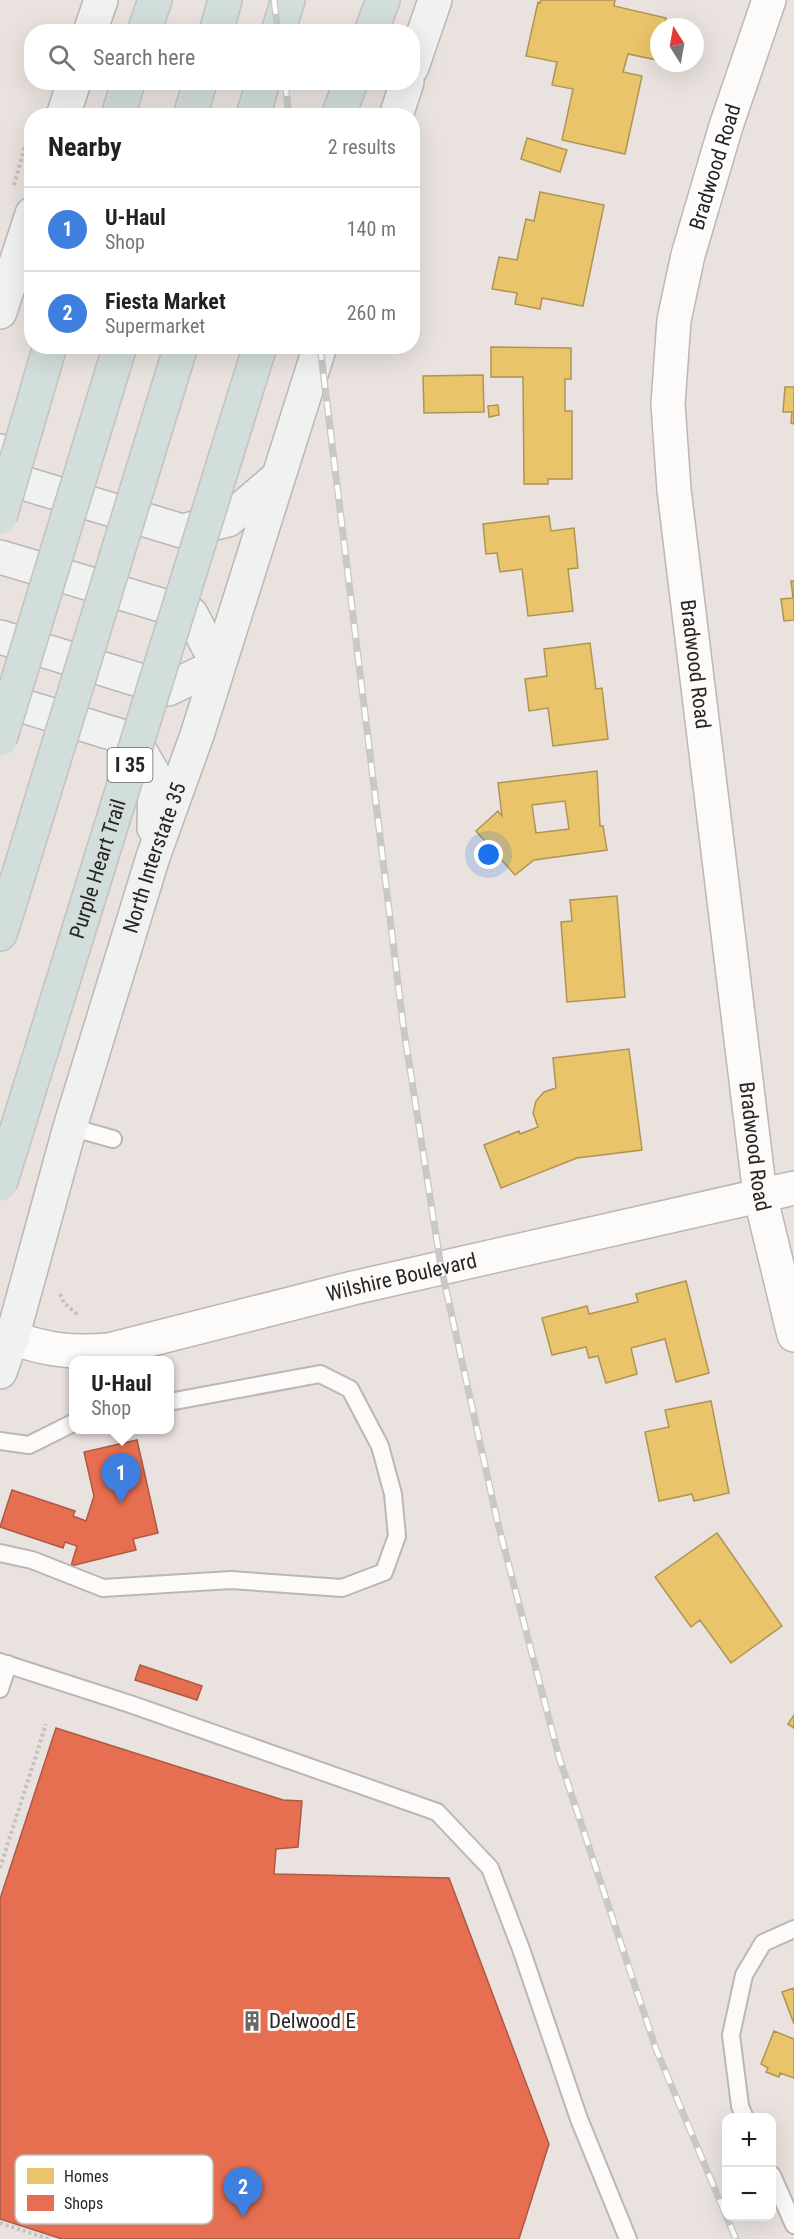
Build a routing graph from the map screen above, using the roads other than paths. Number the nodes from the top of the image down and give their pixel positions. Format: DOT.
graph roads {
  1 [pos="101,0"];
  2 [pos="152,0"];
  3 [pos="225,0"];
  4 [pos="288,0"];
  5 [pos="363,0"];
  6 [pos="383,0"];
  7 [pos="435,0"];
  8 [pos="768,0"];
  9 [pos="93,24"];
  10 [pos="145,24"];
  11 [pos="218,24"];
  12 [pos="280,24"];
  13 [pos="356,24"];
  14 [pos="374,24"];
  15 [pos="420,44"];
  16 [pos="71,90"];
  17 [pos="126,90"];
  18 [pos="198,90"];
  19 [pos="260,90"];
  20 [pos="337,90"];
  21 [pos="348,90"];
  22 [pos="404,90"];
  23 [pos="66,108"];
  24 [pos="120,108"];
  25 [pos="192,108"];
  26 [pos="255,108"];
  27 [pos="332,108"];
  28 [pos="341,108"];
  29 [pos="399,108"];
  30 [pos="24,238"];
  31 [pos="0,312"];
  32 [pos="48,354"];
  33 [pos="118,354"];
  34 [pos="179,354"];
  35 [pos="258,354"];
  36 [pos="317,354"];
  37 [pos="0,451"];
  38 [pos="278,476"];
  39 [pos="0,517"];
  40 [pos="0,557"];
  41 [pos="0,637"];
  42 [pos="218,665"];
  43 [pos="0,699"];
  44 [pos="0,739"];
  45 [pos="153,857"];
  46 [pos="0,934"];
  47 [pos="70,1127"];
  48 [pos="113,1138"];
  49 [pos="0,1184"];
  50 [pos="794,1188"];
  51 [pos="760,1195"];
  52 [pos="794,1335"];
  53 [pos="12,1338"];
  54 [pos="0,1372"];
  55 [pos="174,1401"];
  56 [pos="69,1425"];
  57 [pos="0,1441"];
  58 [pos="0,1553"];
  59 [pos="4,1663"];
  60 [pos="0,1689"];
  61 [pos="794,1929"];
  62 [pos="743,2113"];
  63 [pos="776,2186"];
  64 [pos="794,2225"];
  65 [pos="628,2239"];
  1 -- 9 [label="main road"];
  2 -- 10 [label="highway"];
  3 -- 11 [label="highway"];
  4 -- 12 [label="highway"];
  5 -- 13 [label="highway"];
  6 -- 14 [label="highway"];
  7 -- 15 [label="main road"];
  8 -- 51 [label="street, Bradwood Road"];
  16 -- 23 [label="main road"];
  17 -- 24 [label="highway"];
  18 -- 25 [label="highway"];
  19 -- 26 [label="highway"];
  20 -- 27 [label="highway"];
  21 -- 28 [label="highway"];
  22 -- 29 [label="main road"];
  30 -- 31 [label="main road"];
  32 -- 39 [label="highway, bridge"];
  33 -- 44 [label="highway, bridge"];
  34 -- 46 [label="highway, bridge"];
  35 -- 49 [label="highway, Purple Heart Trail / I 35, bridge"];
  36 -- 38 [label="main road, North Interstate 35"];
  37 -- 38 [label="main road"];
  38 -- 42 [label="main road, North Interstate 35"];
  40 -- 42 [label="main road"];
  41 -- 42 [label="main road"];
  42 -- 45 [label="main road, North Interstate 35"];
  43 -- 45 [label="main road"];
  45 -- 47 [label="main road, North Interstate 35"];
  47 -- 48 [label="lane"];
  47 -- 53 [label="main road, North Interstate 35"];
  50 -- 51 [label="street, Wilshire Boulevard"];
  51 -- 52 [label="street, Bradwood Road"];
  51 -- 53 [label="street, Wilshire Boulevard"];
  53 -- 54 [label="main road, North Interstate 35"];
  55 -- 58 [label="lane"];
  56 -- 57 [label="lane"];
  59 -- 60 [label="lane"];
  59 -- 65 [label="lane"];
  61 -- 62 [label="lane"];
  63 -- 64 [label="lane"];
}
